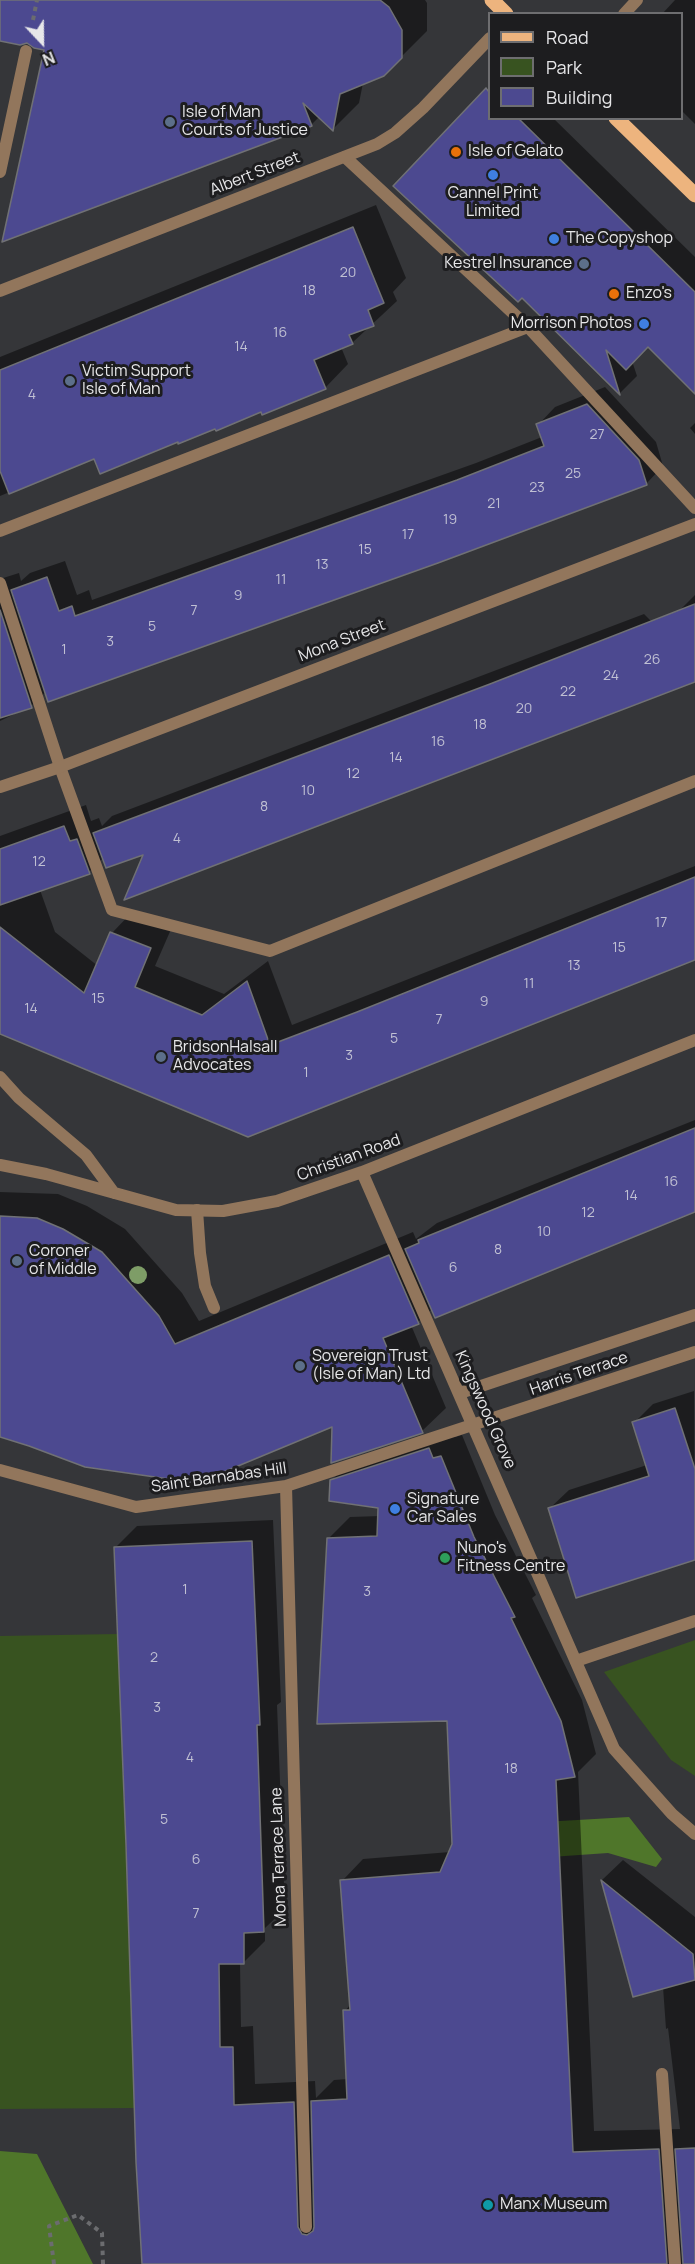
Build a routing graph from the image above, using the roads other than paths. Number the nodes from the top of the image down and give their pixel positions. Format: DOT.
graph roads {
  1 [pos="492,0"];
  2 [pos="637,0"];
  3 [pos="504,12"];
  4 [pos="626,12"];
  5 [pos="488,39"];
  6 [pos="26,51"];
  7 [pos="618,120"];
  8 [pos="345,157"];
  9 [pos="0,172"];
  10 [pos="695,195"];
  11 [pos="0,291"];
  12 [pos="528,327"];
  13 [pos="695,508"];
  14 [pos="695,524"];
  15 [pos="0,531"];
  16 [pos="0,583"];
  17 [pos="60,767"];
  18 [pos="695,781"];
  19 [pos="0,787"];
  20 [pos="695,1040"];
  21 [pos="0,1077"];
  22 [pos="0,1166"];
  23 [pos="362,1172"];
  24 [pos="114,1193"];
  25 [pos="197,1210"];
  26 [pos="214,1308"];
  27 [pos="695,1315"];
  28 [pos="695,1352"];
  29 [pos="460,1393"];
  30 [pos="474,1426"];
  31 [pos="0,1470"];
  32 [pos="286,1486"];
  33 [pos="695,1621"];
  34 [pos="576,1661"];
  35 [pos="695,1834"];
  36 [pos="662,2074"];
  37 [pos="306,2227"];
  38 [pos="675,2264"];
  1 -- 3 [label="main road"];
  2 -- 4 [label="street"];
  5 -- 8 [label="street, Albert Street"];
  6 -- 9 [label="street"];
  7 -- 10 [label="main road"];
  8 -- 11 [label="street, Albert Street"];
  8 -- 12 [label="street"];
  12 -- 13 [label="street"];
  12 -- 15 [label="street"];
  14 -- 17 [label="street, Mona Street"];
  16 -- 17 [label="street"];
  17 -- 18 [label="street"];
  17 -- 19 [label="street, Mona Street"];
  20 -- 23 [label="street, Christian Road"];
  21 -- 24 [label="street"];
  22 -- 24 [label="street, Christian Road"];
  23 -- 25 [label="street, Christian Road"];
  23 -- 29 [label="street, Kingswood Grove"];
  24 -- 25 [label="street, Christian Road"];
  25 -- 26 [label="street"];
  27 -- 29 [label="street"];
  28 -- 30 [label="street, Harris Terrace"];
  29 -- 30 [label="street, Kingswood Grove"];
  30 -- 32 [label="street, Saint Barnabas Hill"];
  30 -- 34 [label="street, Kingswood Grove"];
  31 -- 32 [label="street, Saint Barnabas Hill"];
  32 -- 37 [label="street, Mona Terrace Lane"];
  33 -- 34 [label="street"];
  34 -- 35 [label="street, Kingswood Grove"];
  36 -- 38 [label="street"];
}
